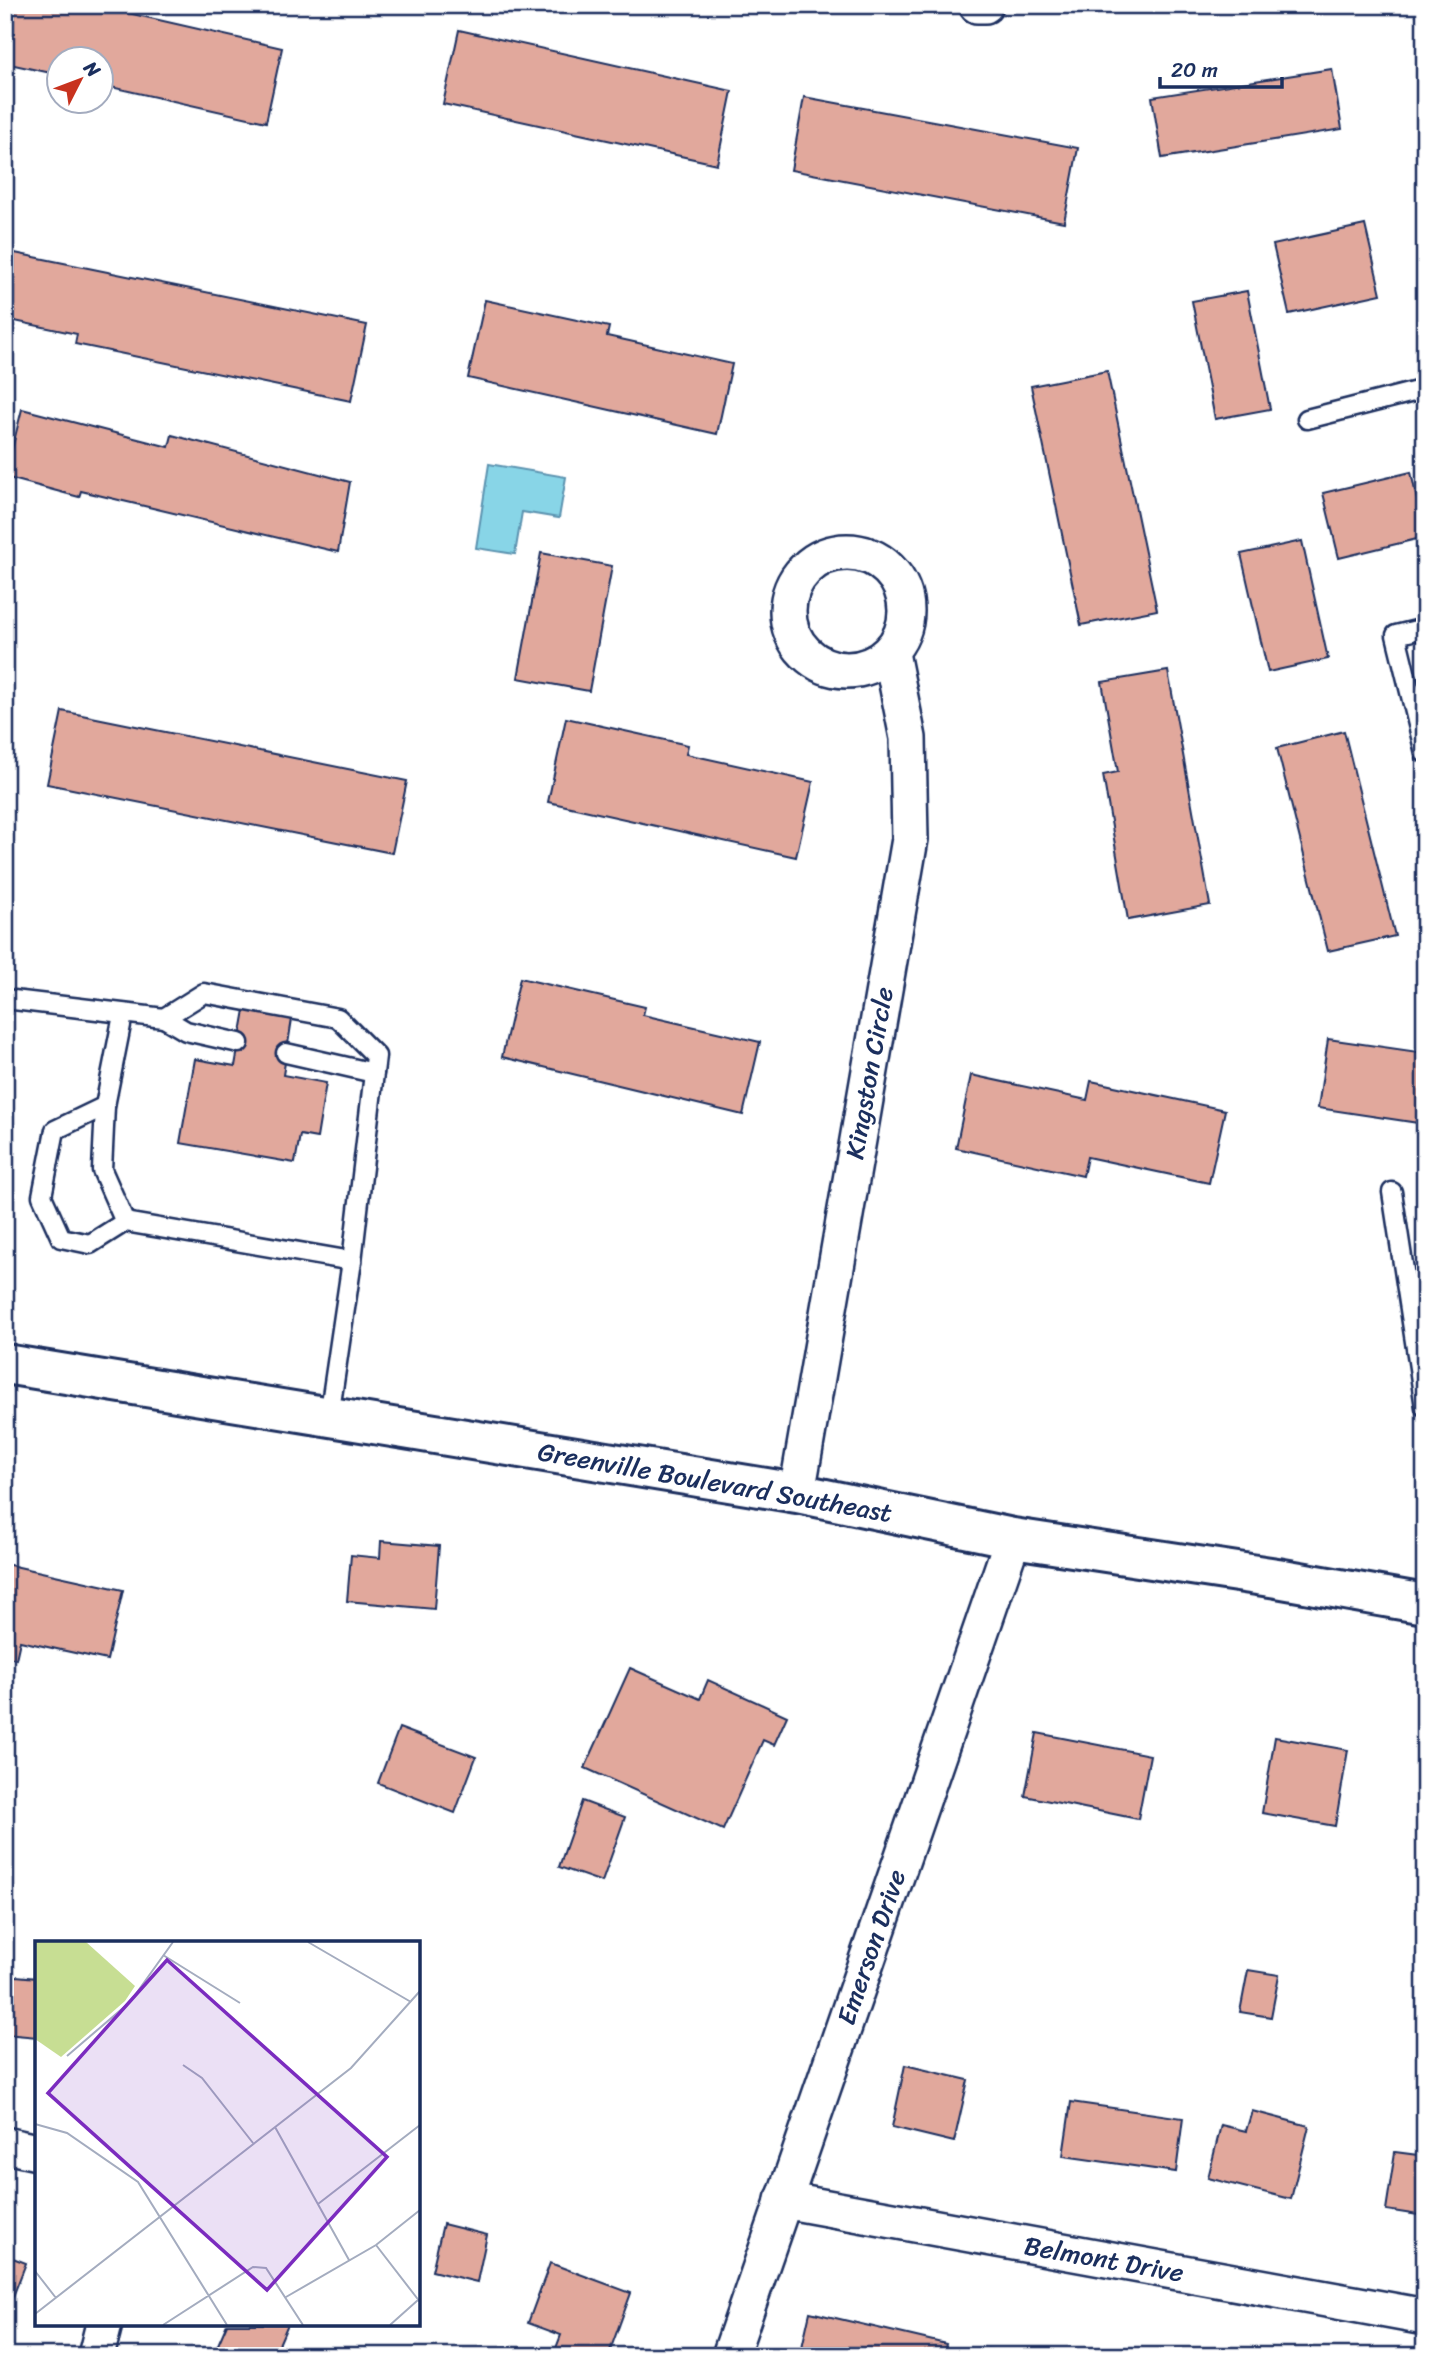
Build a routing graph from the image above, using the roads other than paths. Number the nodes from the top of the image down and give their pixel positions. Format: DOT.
graph roads {
  1 [pos="977,5"];
  2 [pos="985,5"];
  3 [pos="1425,389"];
  4 [pos="1307,419"];
  5 [pos="1425,628"];
  6 [pos="891,653"];
  7 [pos="1425,753"];
  8 [pos="5,999"];
  9 [pos="122,1014"];
  10 [pos="164,1018"];
  11 [pos="239,1043"];
  12 [pos="286,1054"];
  13 [pos="374,1073"];
  14 [pos="104,1106"];
  15 [pos="1392,1192"];
  16 [pos="125,1222"];
  17 [pos="352,1261"];
  18 [pos="5,1364"];
  19 [pos="1425,1407"];
  20 [pos="329,1417"];
  21 [pos="797,1493"];
  22 [pos="1013,1538"];
  23 [pos="1425,1604"];
  24 [pos="5,2145"];
  25 [pos="35,2152"];
  26 [pos="783,2200"];
  27 [pos="1425,2317"];
  28 [pos="104,2326"];
  29 [pos="96,2356"];
  30 [pos="730,2356"];
  1 -- 2 [label="street"];
  3 -- 4 [label="lane"];
  5 -- 7 [label="lane"];
  6 -- 21 [label="street, Kingston Circle"];
  8 -- 9 [label="lane"];
  9 -- 10 [label="lane"];
  9 -- 14 [label="lane"];
  10 -- 11 [label="lane"];
  10 -- 13 [label="lane"];
  12 -- 13 [label="lane"];
  13 -- 17 [label="lane"];
  14 -- 16 [label="lane"];
  14 -- 16 [label="lane"];
  15 -- 19 [label="lane"];
  16 -- 17 [label="lane"];
  17 -- 20 [label="lane"];
  18 -- 20 [label="highway, Greenville Boulevard Southeast"];
  20 -- 21 [label="highway, Greenville Boulevard Southeast"];
  21 -- 22 [label="highway, Greenville Boulevard Southeast"];
  22 -- 23 [label="highway, Greenville Boulevard Southeast"];
  22 -- 26 [label="street, Emerson Drive"];
  24 -- 25 [label="street"];
  26 -- 27 [label="street, Belmont Drive"];
  26 -- 30 [label="street, Emerson Drive"];
  28 -- 29 [label="street"];
}
